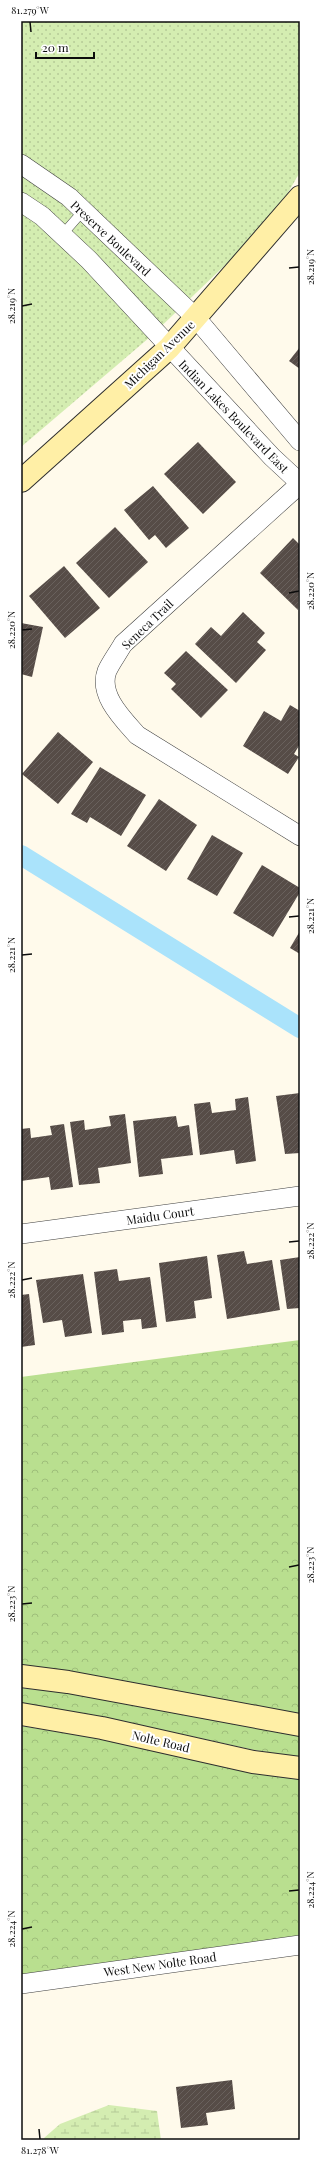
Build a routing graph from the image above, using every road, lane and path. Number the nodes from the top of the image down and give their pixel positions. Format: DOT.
graph roads {
  1 [pos="21,164"];
  2 [pos="300,197"];
  3 [pos="21,202"];
  4 [pos="83,211"];
  5 [pos="62,234"];
  6 [pos="196,318"];
  7 [pos="169,348"];
  8 [pos="300,441"];
  9 [pos="21,481"];
  10 [pos="300,484"];
  11 [pos="300,836"];
  12 [pos="300,1196"];
  13 [pos="21,1234"];
  14 [pos="21,1676"];
  15 [pos="21,1714"];
  16 [pos="300,1725"];
  17 [pos="300,1768"];
  18 [pos="300,1945"];
  19 [pos="21,1984"];
  1 -- 4 [label="street, Preserve Boulevard"];
  2 -- 6 [label="street, Michigan Avenue"];
  3 -- 5 [label="street"];
  4 -- 5 [label="lane"];
  4 -- 6 [label="street, Preserve Boulevard"];
  5 -- 7 [label="street"];
  6 -- 7 [label="street, Michigan Avenue"];
  6 -- 8 [label="street"];
  7 -- 9 [label="street, Michigan Avenue"];
  7 -- 10 [label="street, Indian Lakes Boulevard East"];
  10 -- 11 [label="street, Seneca Trail"];
  12 -- 13 [label="street, Maidu Court"];
  14 -- 16 [label="street"];
  15 -- 17 [label="street, Nolte Road"];
  18 -- 19 [label="street, West New Nolte Road"];
}
